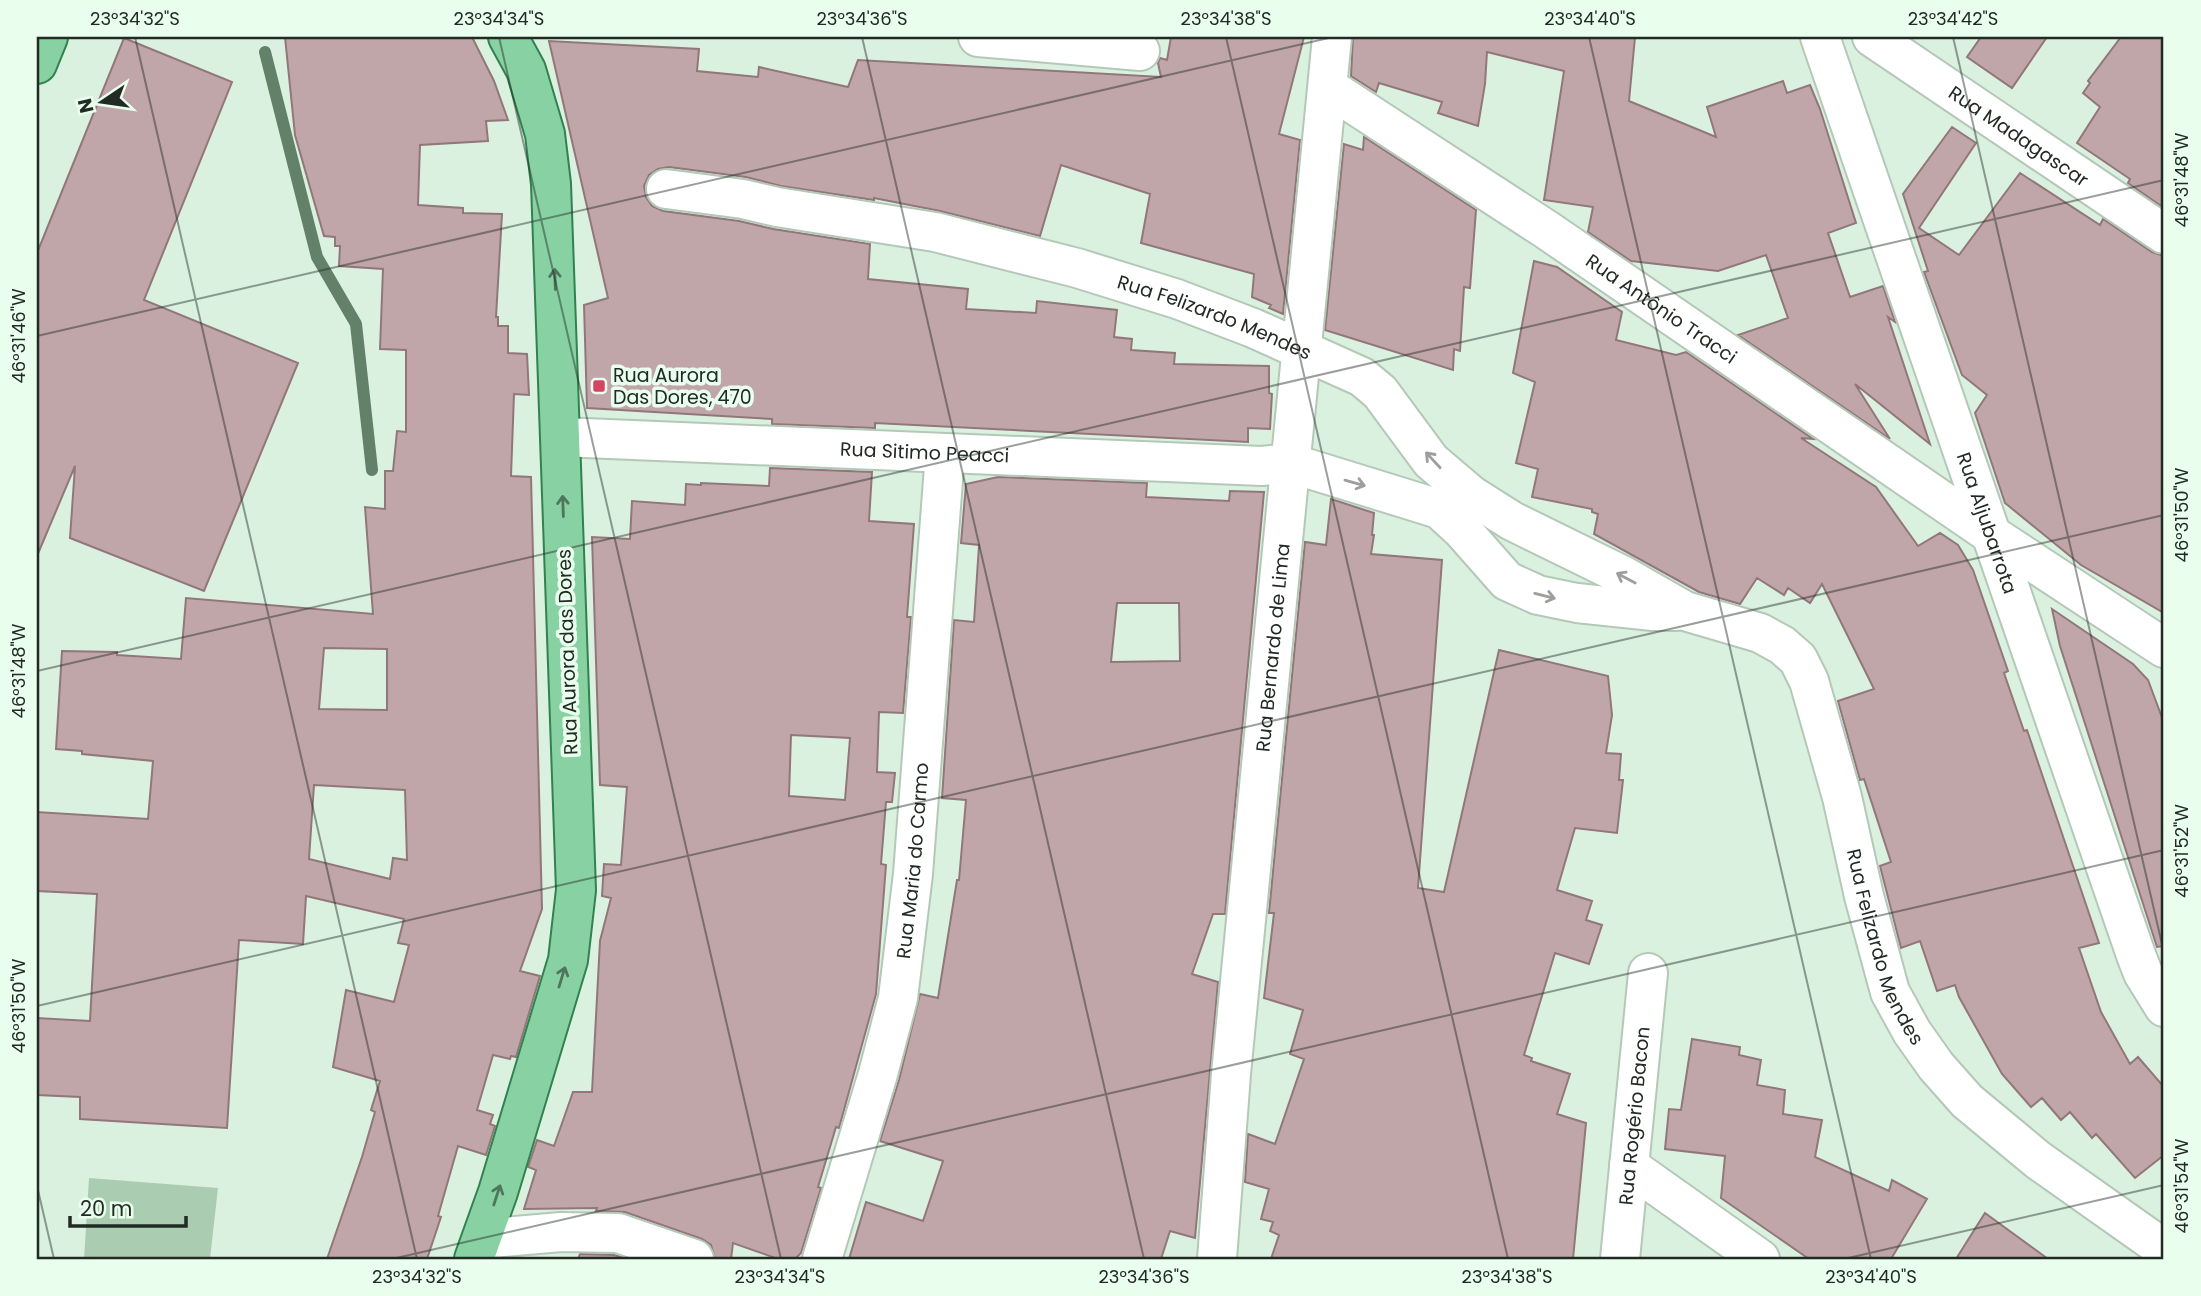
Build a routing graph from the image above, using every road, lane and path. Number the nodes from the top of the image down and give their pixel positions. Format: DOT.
graph roads {
  1 [pos="48,37"];
  2 [pos="508,37"];
  3 [pos="978,37"];
  4 [pos="1332,37"];
  5 [pos="1820,37"];
  6 [pos="1872,37"];
  7 [pos="1140,51"];
  8 [pos="37,64"];
  9 [pos="1329,88"];
  10 [pos="666,189"];
  11 [pos="2164,234"];
  12 [pos="1302,350"];
  13 [pos="561,437"];
  14 [pos="945,454"];
  15 [pos="1290,463"];
  16 [pos="1992,535"];
  17 [pos="1685,611"];
  18 [pos="2164,648"];
  19 [pos="1648,973"];
  20 [pos="2164,1006"];
  21 [pos="1629,1166"];
  22 [pos="478,1249"];
  23 [pos="2164,1249"];
  24 [pos="694,1259"];
  25 [pos="822,1259"];
  26 [pos="1217,1259"];
  27 [pos="1620,1259"];
  28 [pos="1760,1259"];
  1 -- 8 [label="main road"];
  13 -- 2 [label="main road, Rua Aurora das Dores, one-way"];
  3 -- 7 [label="street"];
  4 -- 9 [label="street, Rua Bernardo de Lima"];
  5 -- 16 [label="street, Rua Aljubarrota"];
  6 -- 11 [label="street, Rua Madagascar"];
  9 -- 12 [label="street, Rua Bernardo de Lima"];
  9 -- 16 [label="street, Rua Antônio Tracci"];
  10 -- 12 [label="street, Rua Felizardo Mendes"];
  12 -- 15 [label="street, Rua Bernardo de Lima"];
  17 -- 12 [label="street, Rua Felizardo Mendes, one-way"];
  13 -- 14 [label="street, Rua Sitimo Peacci"];
  22 -- 13 [label="main road, Rua Aurora das Dores, one-way"];
  14 -- 15 [label="street, Rua Sitimo Peacci"];
  14 -- 25 [label="street, Rua Maria do Carmo"];
  15 -- 17 [label="street, Rua Felizardo Mendes, one-way"];
  15 -- 26 [label="street, Rua Bernardo de Lima"];
  16 -- 18 [label="street, Rua Antônio Tracci"];
  16 -- 20 [label="street, Rua Aljubarrota"];
  17 -- 23 [label="street, Rua Felizardo Mendes"];
  19 -- 21 [label="street, Rua Rogério Bacon"];
  21 -- 27 [label="street, Rua Rogério Bacon"];
  21 -- 28 [label="street"];
  22 -- 24 [label="street"];
}
